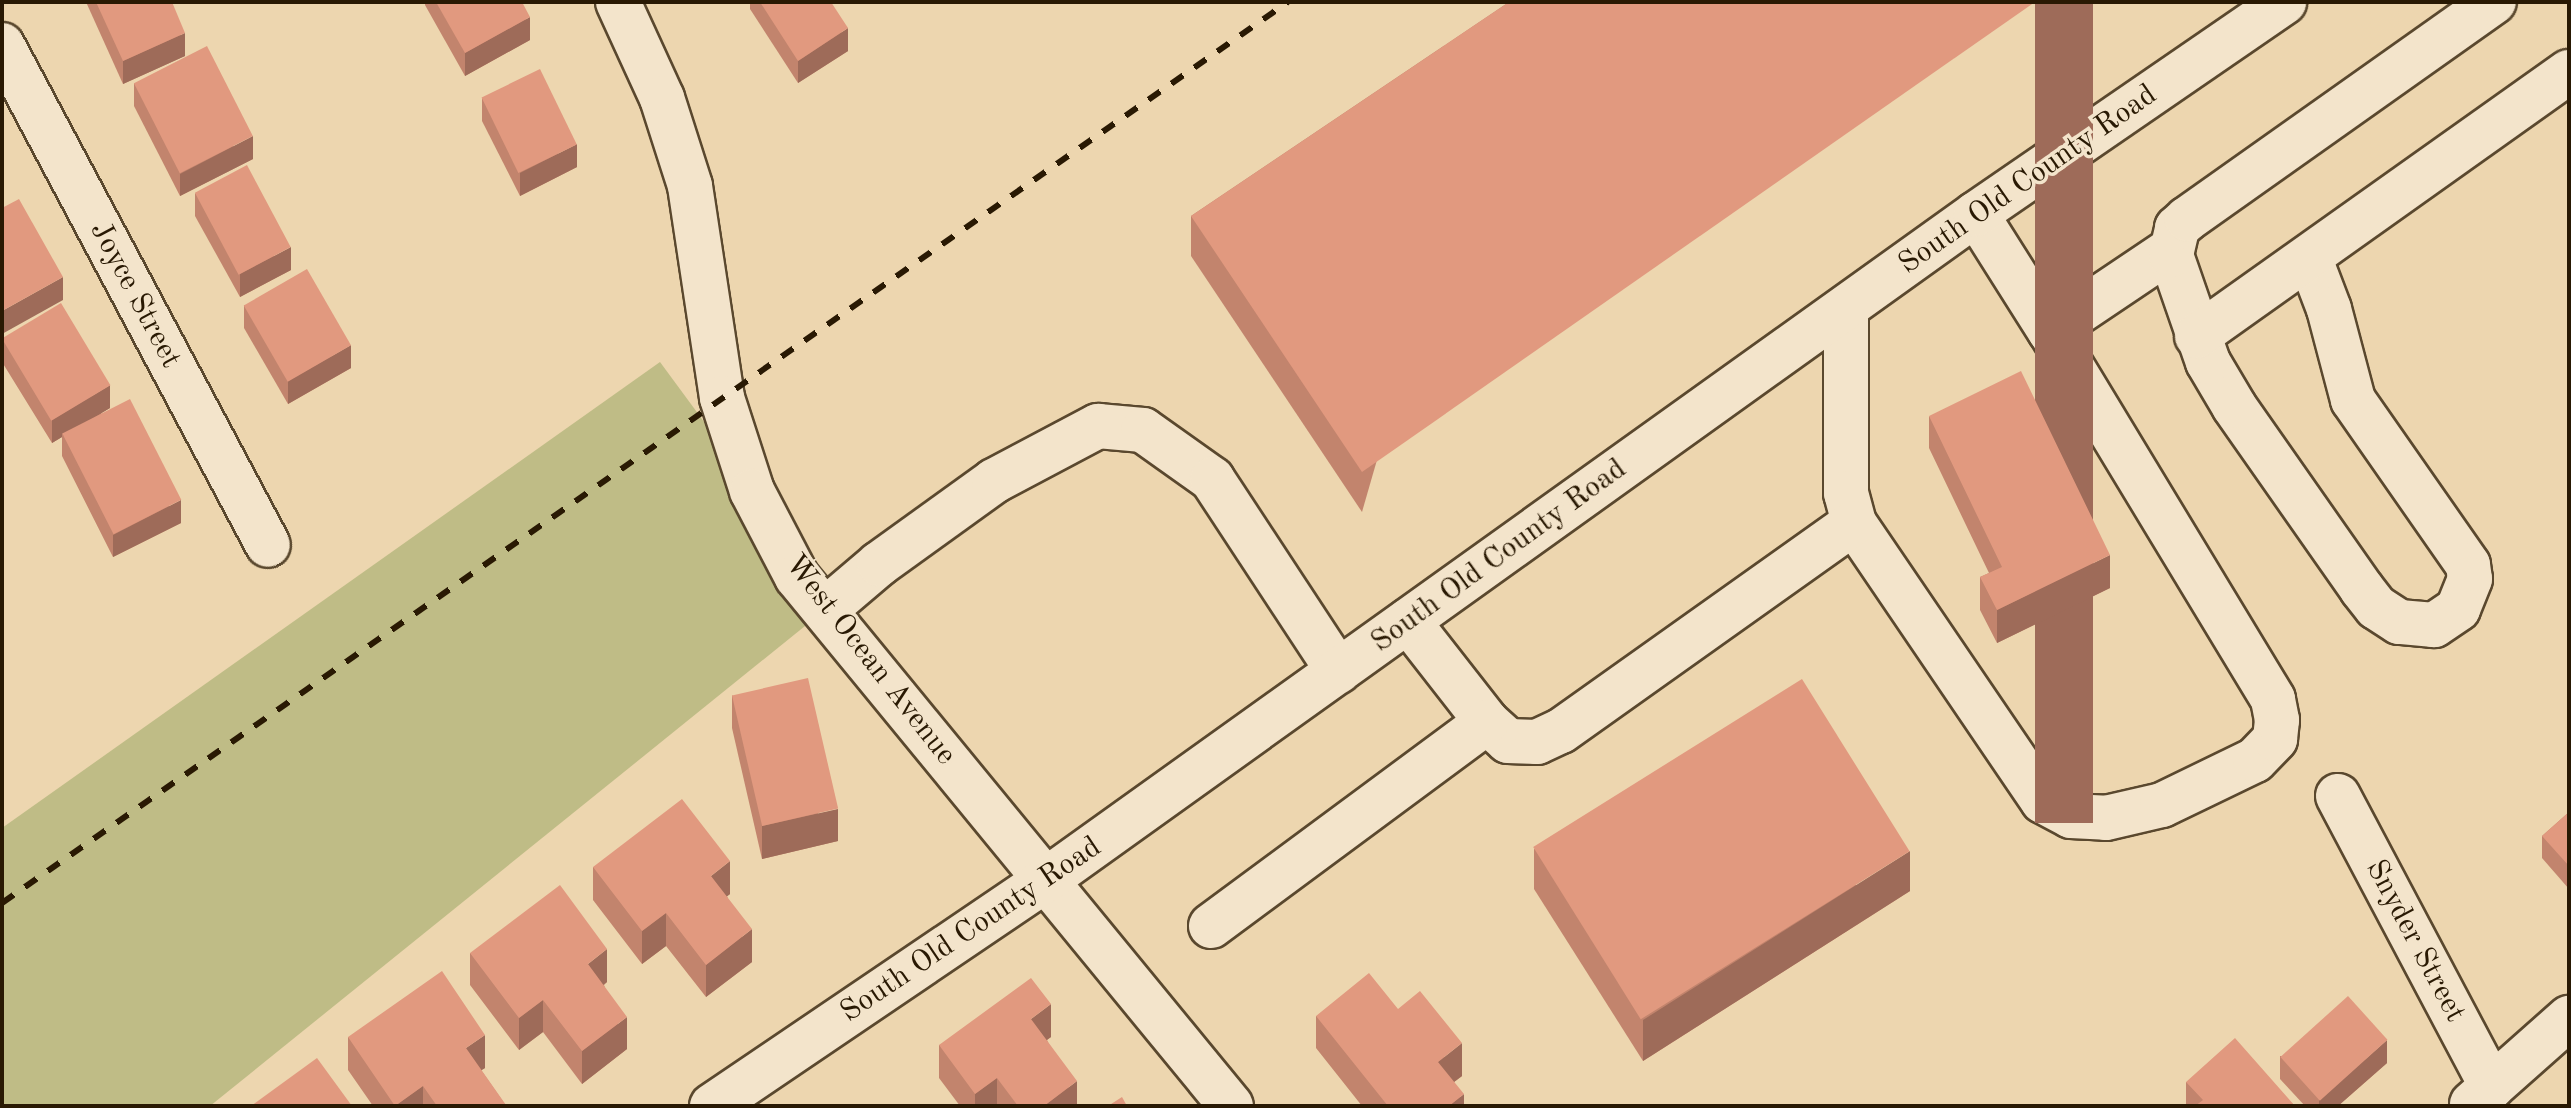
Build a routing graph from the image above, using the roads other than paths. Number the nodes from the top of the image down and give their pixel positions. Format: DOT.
graph roads {
  1 [pos="618,2"];
  2 [pos="2284,2"];
  3 [pos="2494,2"];
  4 [pos="2,45"];
  5 [pos="2569,72"];
  6 [pos="1976,214"];
  7 [pos="2172,249"];
  8 [pos="2310,259"];
  9 [pos="1846,308"];
  10 [pos="2050,331"];
  11 [pos="2197,336"];
  12 [pos="1854,523"];
  13 [pos="268,545"];
  14 [pos="825,610"];
  15 [pos="1408,621"];
  16 [pos="1338,671"];
  17 [pos="1487,722"];
  18 [pos="2338,796"];
  19 [pos="1046,880"];
  20 [pos="1211,926"];
  21 [pos="2569,1018"];
  22 [pos="2481,1096"];
  23 [pos="712,1106"];
  24 [pos="1231,1106"];
  1 -- 14 [label="street, West Ocean Avenue"];
  2 -- 6 [label="street, South Old County Road"];
  3 -- 7 [label="street"];
  4 -- 13 [label="street, Joyce Street"];
  5 -- 8 [label="street"];
  6 -- 9 [label="street, South Old County Road"];
  6 -- 10 [label="street"];
  7 -- 10 [label="street"];
  7 -- 11 [label="street"];
  8 -- 11 [label="street"];
  8 -- 11 [label="street"];
  9 -- 12 [label="street"];
  9 -- 15 [label="street, South Old County Road"];
  10 -- 12 [label="street"];
  12 -- 17 [label="street"];
  14 -- 16 [label="street"];
  14 -- 19 [label="street, West Ocean Avenue"];
  15 -- 16 [label="street, South Old County Road"];
  15 -- 17 [label="street"];
  16 -- 19 [label="street, South Old County Road"];
  17 -- 20 [label="street"];
  18 -- 22 [label="street, Snyder Street"];
  19 -- 23 [label="street, South Old County Road"];
  19 -- 24 [label="street, West Ocean Avenue"];
  21 -- 22 [label="street"];
}
